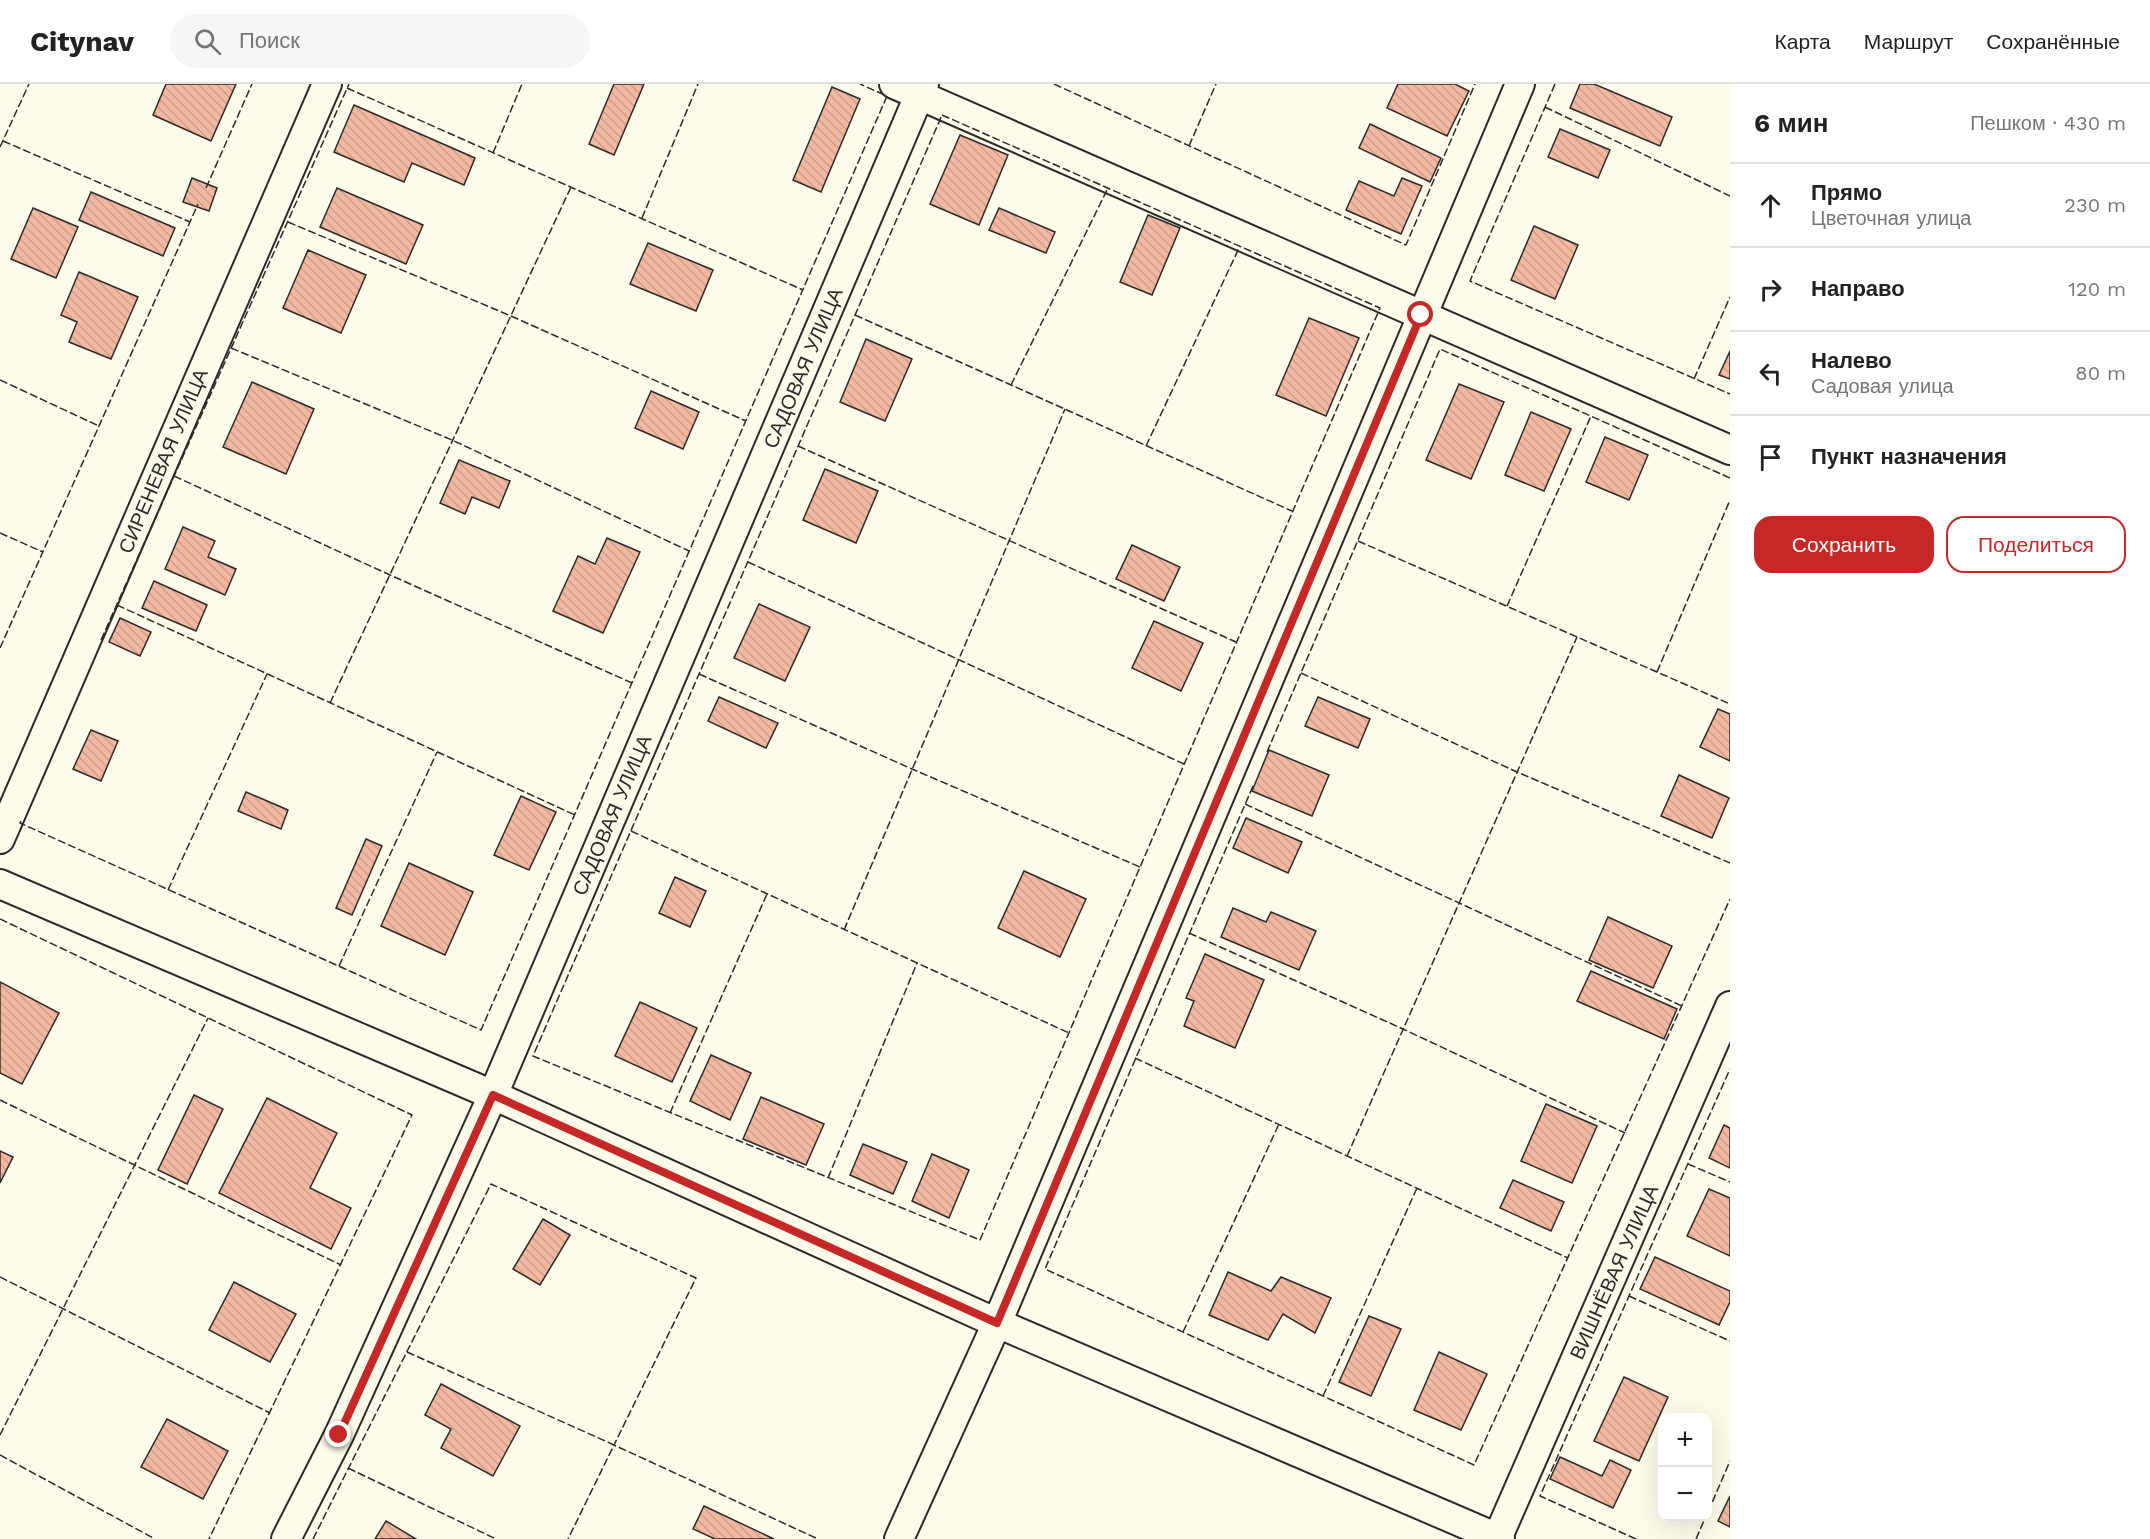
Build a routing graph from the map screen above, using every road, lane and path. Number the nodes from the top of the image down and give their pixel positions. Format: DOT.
graph roads {
  1 [pos="327,84"];
  2 [pos="1520,84"];
  3 [pos="912,88"];
  4 [pos="1421,315"];
  5 [pos="1730,450"];
  6 [pos="0,839"];
  7 [pos="0,884"];
  8 [pos="1730,1006"];
  9 [pos="493,1095"];
  10 [pos="997,1323"];
  11 [pos="286,1539"];
  12 [pos="899,1539"];
  13 [pos="1498,1539"];
  1 -- 6 [label="street, СИРЕНЕВАЯ УЛИЦА"];
  2 -- 4 [label="street"];
  3 -- 4 [label="street"];
  3 -- 9 [label="street, САДОВАЯ УЛИЦА"];
  4 -- 5 [label="street"];
  4 -- 10 [label="street"];
  7 -- 9 [label="street"];
  8 -- 13 [label="street, ВИШНЁВАЯ УЛИЦА"];
  9 -- 10 [label="street"];
  9 -- 11 [label="street, САДОВАЯ УЛИЦА"];
  10 -- 12 [label="street"];
  10 -- 13 [label="street"];
}
